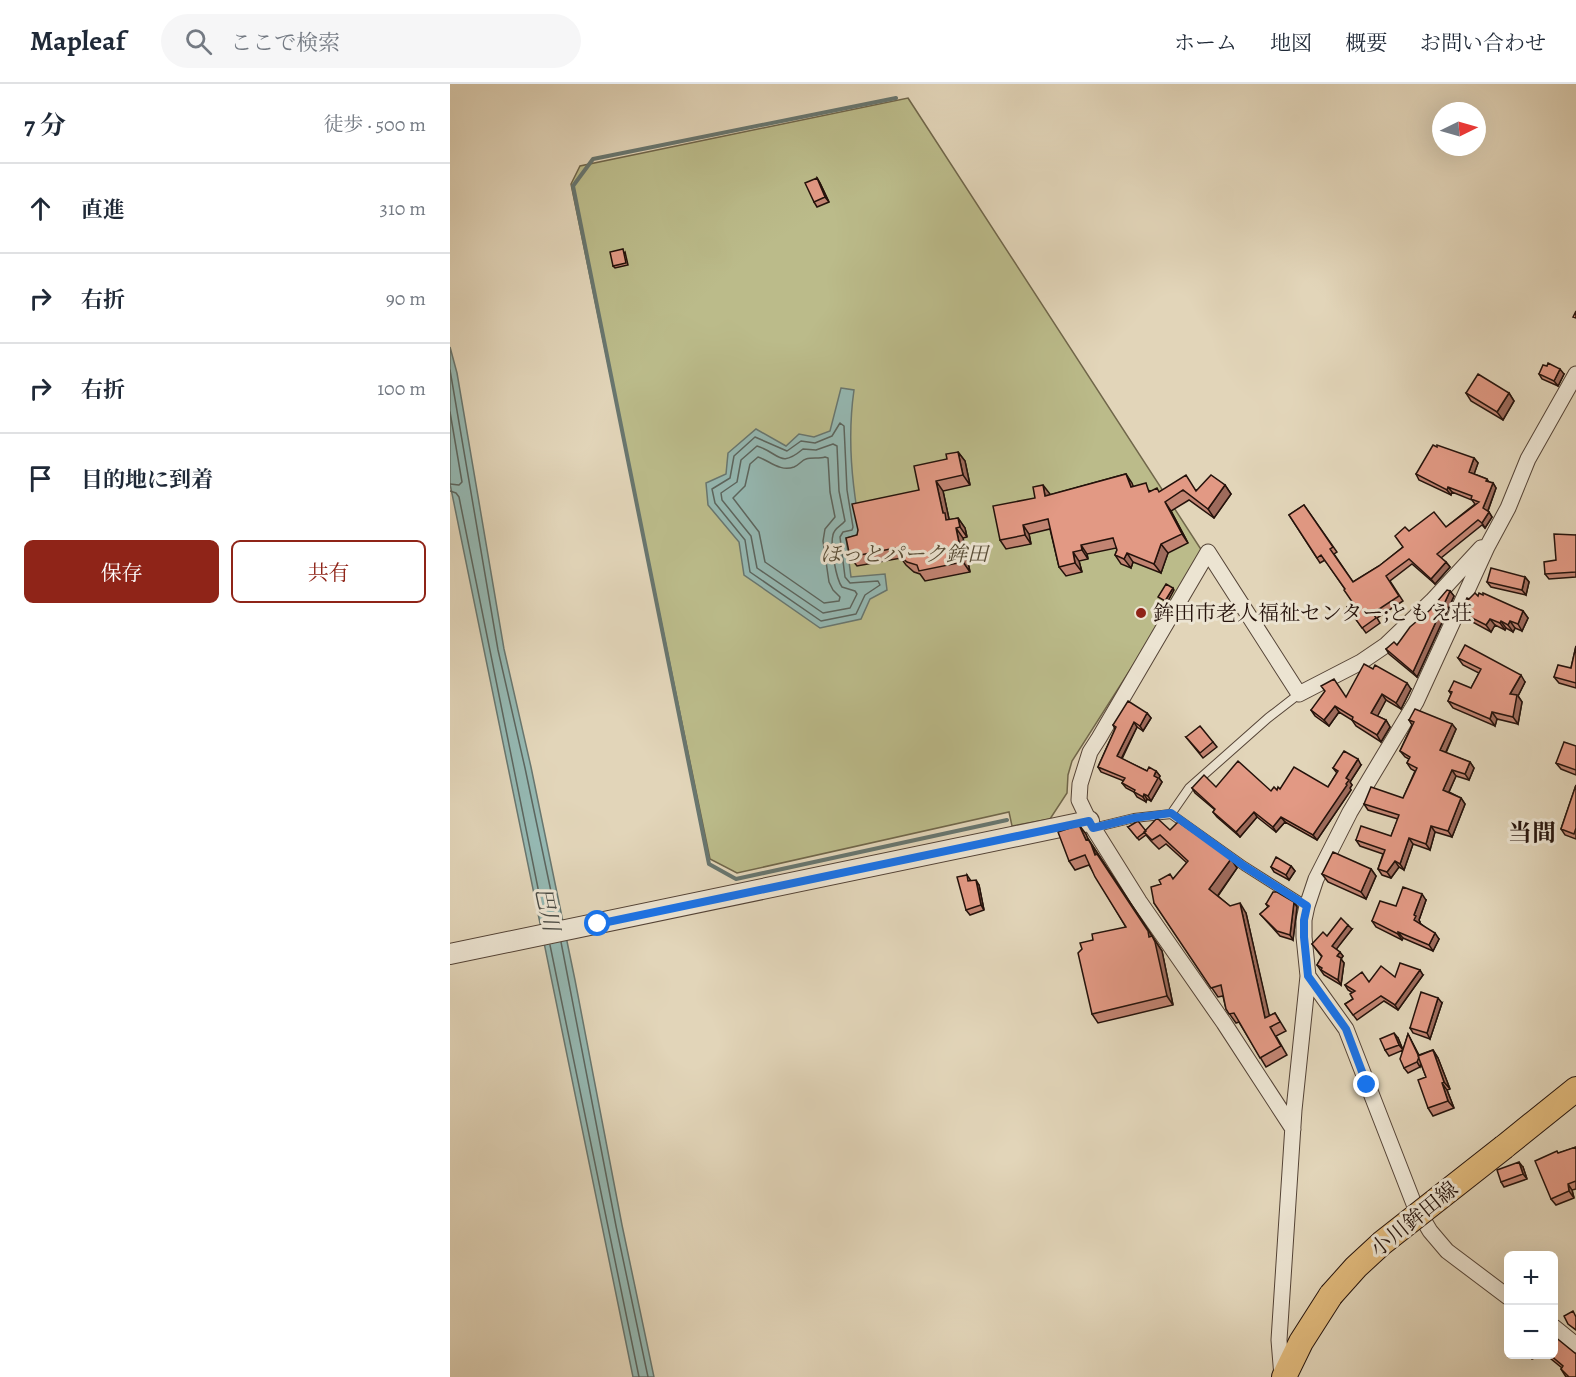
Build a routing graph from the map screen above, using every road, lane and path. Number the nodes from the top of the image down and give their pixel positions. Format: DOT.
graph roads {
  1 [pos="1576,374"];
  2 [pos="1487,547"];
  3 [pos="1299,694"];
  4 [pos="1171,813"];
  5 [pos="1091,824"];
  6 [pos="1307,906"];
  7 [pos="450,954"];
  8 [pos="1308,976"];
  9 [pos="1576,1089"];
  10 [pos="1293,1129"];
  11 [pos="1504,1292"];
  12 [pos="1558,1330"];
  13 [pos="1576,1345"];
  14 [pos="1283,1377"];
  1 -- 2 [label="street"];
  2 -- 3 [label="street"];
  2 -- 6 [label="street"];
  3 -- 4 [label="lane"];
  3 -- 5 [label="street"];
  4 -- 5 [label="lane"];
  4 -- 6 [label="lane"];
  5 -- 7 [label="street"];
  5 -- 10 [label="street"];
  6 -- 8 [label="street"];
  8 -- 10 [label="street"];
  8 -- 11 [label="street"];
  9 -- 14 [label="main road, 小川鉾田線, bridge"];
  10 -- 14 [label="street"];
  12 -- 13 [label="street"];
}
